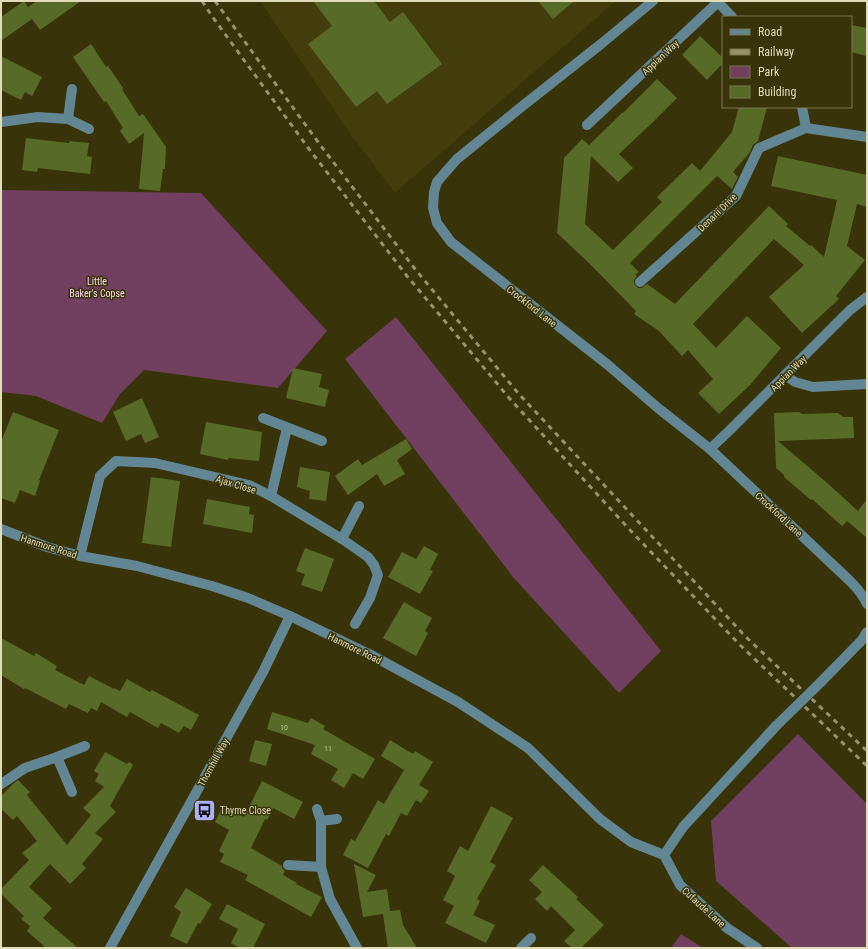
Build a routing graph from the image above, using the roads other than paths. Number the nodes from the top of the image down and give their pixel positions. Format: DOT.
graph roads {
  1 [pos="653,1"];
  2 [pos="731,16"];
  3 [pos="72,88"];
  4 [pos="802,108"];
  5 [pos="68,119"];
  6 [pos="1,122"];
  7 [pos="587,125"];
  8 [pos="806,128"];
  9 [pos="89,129"];
  10 [pos="867,137"];
  11 [pos="640,282"];
  12 [pos="867,297"];
  13 [pos="786,375"];
  14 [pos="867,384"];
  15 [pos="263,418"];
  16 [pos="287,428"];
  17 [pos="322,441"];
  18 [pos="710,449"];
  19 [pos="271,496"];
  20 [pos="359,506"];
  21 [pos="1,529"];
  22 [pos="342,539"];
  23 [pos="80,556"];
  24 [pos="867,604"];
  25 [pos="290,616"];
  26 [pos="355,624"];
  27 [pos="867,634"];
  28 [pos="85,746"];
  29 [pos="57,757"];
  30 [pos="1,784"];
  31 [pos="72,792"];
  32 [pos="316,809"];
  33 [pos="337,819"];
  34 [pos="321,821"];
  35 [pos="664,854"];
  36 [pos="288,865"];
  37 [pos="322,867"];
  38 [pos="532,938"];
  39 [pos="110,948"];
  40 [pos="357,948"];
  41 [pos="521,948"];
  42 [pos="757,948"];
  1 -- 18 [label="street, Crockford Lane"];
  2 -- 7 [label="street, Appian Way"];
  3 -- 5 [label="street"];
  4 -- 8 [label="street"];
  5 -- 6 [label="street"];
  5 -- 9 [label="street"];
  8 -- 10 [label="street"];
  8 -- 11 [label="street, Denarii Drive"];
  12 -- 13 [label="street, Appian Way"];
  13 -- 14 [label="street"];
  13 -- 18 [label="street, Appian Way"];
  15 -- 16 [label="street"];
  16 -- 17 [label="street"];
  16 -- 19 [label="street"];
  18 -- 24 [label="street, Crockford Lane"];
  19 -- 22 [label="street, Ajax Close"];
  19 -- 23 [label="street, Ajax Close"];
  20 -- 22 [label="street"];
  21 -- 23 [label="street, Hanmore Road"];
  22 -- 26 [label="street, Ajax Close"];
  23 -- 25 [label="street, Hanmore Road"];
  25 -- 35 [label="street, Hanmore Road"];
  25 -- 39 [label="street, Thornhill Way"];
  27 -- 35 [label="street, bridge"];
  28 -- 29 [label="street"];
  29 -- 30 [label="street"];
  29 -- 31 [label="street"];
  32 -- 34 [label="street"];
  33 -- 34 [label="street"];
  34 -- 37 [label="street"];
  35 -- 42 [label="street, Cufaude Lane"];
  36 -- 37 [label="street"];
  37 -- 40 [label="street"];
  38 -- 41 [label="street"];
}
